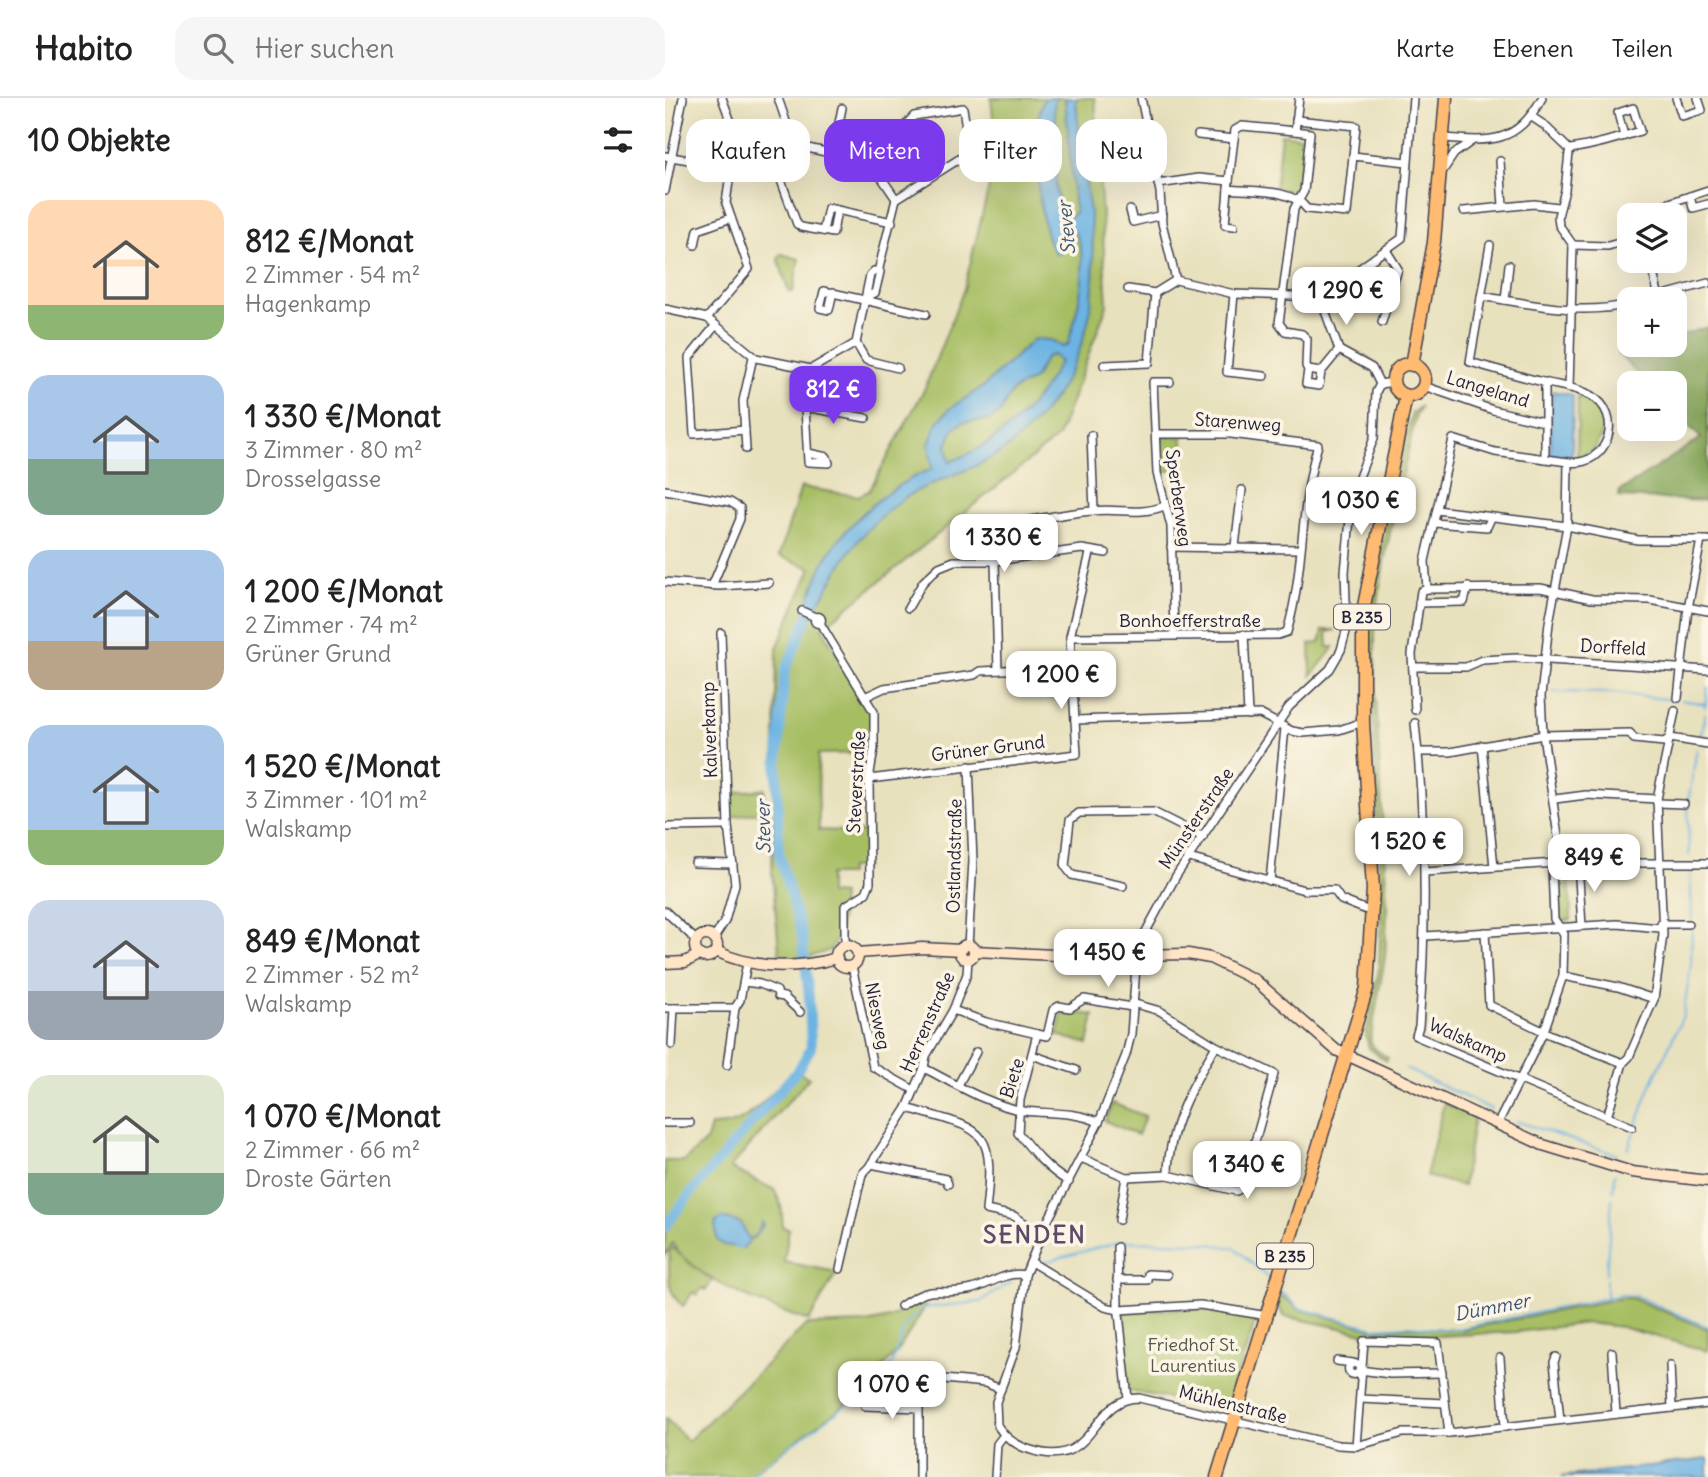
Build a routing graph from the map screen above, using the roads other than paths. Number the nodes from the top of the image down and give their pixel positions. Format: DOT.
graph roads {
  1 [pos="683,98"];
  2 [pos="722,98"];
  3 [pos="778,98"];
  4 [pos="1141,98"];
  5 [pos="1299,98"];
  6 [pos="1413,98"];
  7 [pos="1445,98"];
  8 [pos="1542,98"];
  9 [pos="1676,98"];
  10 [pos="1698,98"];
  11 [pos="842,108"];
  12 [pos="1531,117"];
  13 [pos="730,119"];
  14 [pos="785,119"];
  15 [pos="840,119"];
  16 [pos="911,119"];
  17 [pos="1144,119"];
  18 [pos="1296,120"];
  19 [pos="1295,131"];
  20 [pos="1198,135"];
  21 [pos="1624,136"];
  22 [pos="1444,138"];
  23 [pos="1234,139"];
  24 [pos="1472,140"];
  25 [pos="1570,150"];
  26 [pos="1353,156"];
  27 [pos="668,157"];
  28 [pos="686,160"];
  29 [pos="1500,161"];
  30 [pos="1407,162"];
  31 [pos="945,168"];
  32 [pos="1441,174"];
  33 [pos="729,182"];
  34 [pos="782,182"];
  35 [pos="885,182"];
  36 [pos="923,182"];
  37 [pos="1157,184"];
  38 [pos="1229,185"];
  39 [pos="1708,190"];
  40 [pos="665,191"];
  41 [pos="1690,196"];
  42 [pos="896,199"];
  43 [pos="1300,199"];
  44 [pos="1670,203"];
  45 [pos="1708,204"];
  46 [pos="1503,206"];
  47 [pos="1558,207"];
  48 [pos="1130,210"];
  49 [pos="1464,211"];
  50 [pos="1163,215"];
  51 [pos="731,218"];
  52 [pos="892,222"];
  53 [pos="1234,226"];
  54 [pos="1617,243"];
  55 [pos="695,245"];
  56 [pos="1490,245"];
  57 [pos="1573,245"];
  58 [pos="1386,250"];
  59 [pos="1509,265"];
  60 [pos="1176,280"];
  61 [pos="1708,283"];
  62 [pos="1128,289"];
  63 [pos="1687,289"];
  64 [pos="833,292"];
  65 [pos="1155,293"];
  66 [pos="1234,294"];
  67 [pos="1283,295"];
  68 [pos="1481,296"];
  69 [pos="1320,297"];
  70 [pos="867,298"];
  71 [pos="1505,300"];
  72 [pos="1617,307"];
  73 [pos="1572,308"];
  74 [pos="665,309"];
  75 [pos="926,314"];
  76 [pos="707,318"];
  77 [pos="1383,322"];
  78 [pos="716,326"];
  79 [pos="856,344"];
  80 [pos="1339,350"];
  81 [pos="753,356"];
  82 [pos="1104,365"];
  83 [pos="1412,365"];
  84 [pos="898,368"];
  85 [pos="811,369"];
  86 [pos="1308,370"];
  87 [pos="1321,372"];
  88 [pos="1264,376"];
  89 [pos="1170,382"];
  90 [pos="1545,382"];
  91 [pos="1387,383"];
  92 [pos="1424,386"];
  93 [pos="1569,388"];
  94 [pos="1406,396"];
  95 [pos="805,407"];
  96 [pos="866,418"];
  97 [pos="1543,422"];
  98 [pos="745,430"];
  99 [pos="1156,434"];
  100 [pos="1091,435"];
  101 [pos="1318,445"];
  102 [pos="746,449"];
  103 [pos="808,453"];
  104 [pos="1545,459"];
  105 [pos="1568,462"];
  106 [pos="665,490"];
  107 [pos="1242,490"];
  108 [pos="1164,506"];
  109 [pos="1094,510"];
  110 [pos="1437,510"];
  111 [pos="1460,514"];
  112 [pos="1491,518"];
  113 [pos="1005,523"];
  114 [pos="1434,523"];
  115 [pos="1459,525"];
  116 [pos="1567,526"];
  117 [pos="1704,540"];
  118 [pos="1235,546"];
  119 [pos="1171,547"];
  120 [pos="1300,549"];
  121 [pos="1090,553"];
  122 [pos="1107,553"];
  123 [pos="995,561"];
  124 [pos="665,582"];
  125 [pos="768,583"];
  126 [pos="712,586"];
  127 [pos="1468,587"];
  128 [pos="1446,588"];
  129 [pos="1427,589"];
  130 [pos="1555,590"];
  131 [pos="1447,602"];
  132 [pos="1419,603"];
  133 [pos="908,608"];
  134 [pos="1688,608"];
  135 [pos="802,611"];
  136 [pos="1708,611"];
  137 [pos="721,632"];
  138 [pos="1174,634"];
  139 [pos="1244,634"];
  140 [pos="1070,637"];
  141 [pos="1545,660"];
  142 [pos="1072,667"];
  143 [pos="1413,667"];
  144 [pos="1681,667"];
  145 [pos="1707,669"];
  146 [pos="998,670"];
  147 [pos="867,696"];
  148 [pos="1678,698"];
  149 [pos="1415,710"];
  150 [pos="1675,710"];
  151 [pos="1248,715"];
  152 [pos="1075,720"];
  153 [pos="1415,723"];
  154 [pos="1282,725"];
  155 [pos="1357,725"];
  156 [pos="1543,735"];
  157 [pos="1670,738"];
  158 [pos="1482,744"];
  159 [pos="1707,744"];
  160 [pos="1418,752"];
  161 [pos="969,766"];
  162 [pos="869,779"];
  163 [pos="1555,799"];
  164 [pos="1657,801"];
  165 [pos="1684,804"];
  166 [pos="728,826"];
  167 [pos="668,827"];
  168 [pos="1203,837"];
  169 [pos="1189,858"];
  170 [pos="1658,861"];
  171 [pos="1704,862"];
  172 [pos="695,863"];
  173 [pos="1556,863"];
  174 [pos="1578,863"];
  175 [pos="733,864"];
  176 [pos="1494,867"];
  177 [pos="1425,872"];
  178 [pos="1270,881"];
  179 [pos="1123,886"];
  180 [pos="665,911"];
  181 [pos="1373,913"];
  182 [pos="1688,924"];
  183 [pos="1559,926"];
  184 [pos="1582,926"];
  185 [pos="1660,926"];
  186 [pos="1485,932"];
  187 [pos="1425,936"];
  188 [pos="713,938"];
  189 [pos="696,940"];
  190 [pos="845,945"];
  191 [pos="716,951"];
  192 [pos="968,952"];
  193 [pos="858,953"];
  194 [pos="1137,954"];
  195 [pos="699,955"];
  196 [pos="837,958"];
  197 [pos="665,963"];
  198 [pos="747,963"];
  199 [pos="852,966"];
  200 [pos="1563,976"];
  201 [pos="744,982"];
  202 [pos="1654,999"];
  203 [pos="1132,1005"];
  204 [pos="674,1008"];
  205 [pos="735,1008"];
  206 [pos="665,1009"];
  207 [pos="953,1010"];
  208 [pos="800,1012"];
  209 [pos="1544,1031"];
  210 [pos="1037,1034"];
  211 [pos="672,1045"];
  212 [pos="1216,1046"];
  213 [pos="976,1052"];
  214 [pos="1032,1055"];
  215 [pos="1348,1056"];
  216 [pos="1623,1063"];
  217 [pos="727,1065"];
  218 [pos="924,1068"];
  219 [pos="1076,1070"];
  220 [pos="1520,1080"];
  221 [pos="958,1085"];
  222 [pos="913,1090"];
  223 [pos="907,1108"];
  224 [pos="1019,1109"];
  225 [pos="1607,1118"];
  226 [pos="1098,1122"];
  227 [pos="665,1123"];
  228 [pos="690,1123"];
  229 [pos="1498,1123"];
  230 [pos="1632,1127"];
  231 [pos="1081,1158"];
  232 [pos="870,1166"];
  233 [pos="1168,1175"];
  234 [pos="1126,1177"];
  235 [pos="1708,1181"];
  236 [pos="1069,1182"];
  237 [pos="948,1184"];
  238 [pos="1119,1220"];
  239 [pos="1041,1234"];
  240 [pos="1117,1247"];
  241 [pos="1031,1262"];
  242 [pos="840,1269"];
  243 [pos="1025,1275"];
  244 [pos="1167,1275"];
  245 [pos="1117,1280"];
  246 [pos="901,1306"];
  247 [pos="1119,1310"];
  248 [pos="1268,1316"];
  249 [pos="1612,1352"];
  250 [pos="1556,1357"];
  251 [pos="1500,1358"];
  252 [pos="1337,1361"];
  253 [pos="1670,1365"];
  254 [pos="1360,1370"];
  255 [pos="1442,1373"];
  256 [pos="913,1376"];
  257 [pos="1001,1389"];
  258 [pos="1128,1399"];
  259 [pos="1360,1399"];
  260 [pos="1445,1403"];
  261 [pos="1708,1404"];
  262 [pos="865,1406"];
  263 [pos="1672,1408"];
  264 [pos="1616,1414"];
  265 [pos="1560,1420"];
  266 [pos="1236,1422"];
  267 [pos="1505,1427"];
  268 [pos="1449,1433"];
  269 [pos="1004,1435"];
  270 [pos="1356,1446"];
  271 [pos="919,1477"];
  272 [pos="995,1477"];
  273 [pos="1217,1477"];
  1 -- 27 [label="street"];
  2 -- 13 [label="street"];
  3 -- 14 [label="street"];
  4 -- 17 [label="street"];
  5 -- 18 [label="street"];
  6 -- 30 [label="street"];
  7 -- 22 [label="main road"];
  8 -- 12 [label="street"];
  9 -- 10 [label="street"];
  11 -- 15 [label="street"];
  12 -- 24 [label="street"];
  12 -- 25 [label="street"];
  16 -- 31 [label="street"];
  18 -- 19 [label="street"];
  18 -- 26 [label="street"];
  19 -- 23 [label="street"];
  19 -- 43 [label="street"];
  20 -- 23 [label="street"];
  21 -- 25 [label="street"];
  22 -- 24 [label="street"];
  22 -- 32 [label="main road"];
  23 -- 38 [label="street"];
  24 -- 32 [label="street"];
  25 -- 47 [label="street"];
  26 -- 30 [label="street"];
  26 -- 43 [label="street"];
  27 -- 28 [label="street"];
  27 -- 40 [label="street"];
  29 -- 46 [label="street"];
  30 -- 58 [label="street"];
  32 -- 83 [label="main road"];
  33 -- 51 [label="street"];
  34 -- 52 [label="street"];
  35 -- 42 [label="street"];
  36 -- 42 [label="street"];
  37 -- 38 [label="street"];
  37 -- 50 [label="street"];
  38 -- 43 [label="street"];
  38 -- 53 [label="street"];
  39 -- 41 [label="street"];
  41 -- 44 [label="street"];
  41 -- 45 [label="street"];
  42 -- 52 [label="street"];
  43 -- 67 [label="street"];
  46 -- 47 [label="street"];
  46 -- 49 [label="street"];
  47 -- 57 [label="street"];
  48 -- 50 [label="street"];
  50 -- 60 [label="street"];
  51 -- 55 [label="street"];
  51 -- 76 [label="street"];
  52 -- 70 [label="street"];
  54 -- 57 [label="street"];
  56 -- 68 [label="street"];
  57 -- 73 [label="street"];
  58 -- 69 [label="street"];
  58 -- 77 [label="street"];
  59 -- 71 [label="street"];
  60 -- 65 [label="street"];
  60 -- 66 [label="street"];
  61 -- 63 [label="street"];
  62 -- 65 [label="street"];
  64 -- 70 [label="street"];
  65 -- 82 [label="street"];
  66 -- 67 [label="street"];
  66 -- 88 [label="street"];
  67 -- 69 [label="street"];
  67 -- 86 [label="street"];
  68 -- 71 [label="street"];
  68 -- 90 [label="street, Langeland"];
  69 -- 80 [label="street"];
  70 -- 75 [label="street"];
  70 -- 79 [label="street"];
  71 -- 73 [label="street"];
  72 -- 73 [label="street"];
  73 -- 93 [label="street"];
  74 -- 76 [label="street"];
  76 -- 78 [label="street"];
  78 -- 81 [label="street"];
  78 -- 98 [label="street"];
  79 -- 84 [label="street"];
  79 -- 85 [label="street"];
  80 -- 87 [label="street"];
  80 -- 91 [label="street"];
  81 -- 85 [label="street"];
  81 -- 98 [label="street"];
  83 -- 91 [label="main road"];
  83 -- 92 [label="main road"];
  85 -- 95 [label="street"];
  86 -- 87 [label="street"];
  86 -- 87 [label="street"];
  89 -- 99 [label="street, Sperberweg"];
  90 -- 93 [label="street, Langeland"];
  90 -- 97 [label="street, Langeland"];
  91 -- 94 [label="main road"];
  91 -- 154 [label="street, Münsterstraße"];
  92 -- 94 [label="main road"];
  92 -- 97 [label="street, Langeland"];
  93 -- 105 [label="street, Langeland"];
  94 -- 155 [label="main road, B 235"];
  95 -- 96 [label="street"];
  95 -- 103 [label="street"];
  97 -- 104 [label="street, Langeland"];
  98 -- 102 [label="street"];
  99 -- 101 [label="street, Starenweg"];
  99 -- 108 [label="street, Sperberweg"];
  100 -- 109 [label="street"];
  101 -- 120 [label="street, Bonhoefferstraße"];
  104 -- 105 [label="street, Langeland"];
  104 -- 110 [label="street, Langeland"];
  105 -- 116 [label="street"];
  106 -- 126 [label="street"];
  107 -- 118 [label="street"];
  108 -- 109 [label="street"];
  108 -- 119 [label="street, Sperberweg"];
  109 -- 113 [label="street"];
  110 -- 111 [label="street"];
  110 -- 114 [label="street"];
  111 -- 112 [label="street"];
  111 -- 115 [label="street"];
  112 -- 115 [label="street"];
  112 -- 116 [label="street"];
  114 -- 115 [label="street"];
  114 -- 129 [label="street"];
  116 -- 117 [label="street"];
  116 -- 130 [label="street"];
  117 -- 134 [label="street"];
  118 -- 119 [label="street"];
  118 -- 120 [label="street"];
  119 -- 138 [label="street, Sperberweg"];
  120 -- 139 [label="street, Bonhoefferstraße"];
  121 -- 122 [label="street"];
  121 -- 123 [label="street"];
  121 -- 140 [label="street, Grüner Grund"];
  123 -- 133 [label="street"];
  123 -- 146 [label="street"];
  124 -- 126 [label="street"];
  125 -- 126 [label="street"];
  127 -- 128 [label="street"];
  127 -- 130 [label="street"];
  127 -- 131 [label="street"];
  128 -- 129 [label="street"];
  128 -- 131 [label="street"];
  129 -- 132 [label="street"];
  130 -- 134 [label="street"];
  130 -- 141 [label="street"];
  131 -- 132 [label="street"];
  132 -- 143 [label="street"];
  134 -- 136 [label="street"];
  134 -- 144 [label="street"];
  135 -- 147 [label="street, Steverstraße"];
  137 -- 166 [label="street, Kalverkamp"];
  138 -- 139 [label="street, Bonhoefferstraße"];
  138 -- 140 [label="street, Bonhoefferstraße"];
  139 -- 151 [label="street"];
  140 -- 142 [label="street, Grüner Grund"];
  141 -- 143 [label="street, Dorffeld"];
  141 -- 144 [label="street, Dorffeld"];
  141 -- 156 [label="street, Walskamp"];
  142 -- 146 [label="street"];
  142 -- 152 [label="street, Grüner Grund"];
  143 -- 149 [label="street"];
  144 -- 145 [label="street, Dorffeld"];
  144 -- 148 [label="street"];
  146 -- 147 [label="street"];
  147 -- 162 [label="street, Steverstraße"];
  150 -- 157 [label="street"];
  151 -- 152 [label="street"];
  151 -- 154 [label="street"];
  152 -- 161 [label="street, Grüner Grund"];
  153 -- 160 [label="street, Walskamp"];
  154 -- 155 [label="street"];
  154 -- 168 [label="street, Münsterstraße"];
  154 -- 178 [label="street"];
  155 -- 181 [label="main road, B 235"];
  156 -- 157 [label="street"];
  156 -- 158 [label="street"];
  156 -- 163 [label="street, Walskamp"];
  157 -- 159 [label="street"];
  157 -- 164 [label="street"];
  158 -- 160 [label="street"];
  158 -- 176 [label="street"];
  160 -- 177 [label="street, Walskamp"];
  161 -- 162 [label="street, Grüner Grund"];
  161 -- 192 [label="street, Ostlandstraße"];
  162 -- 190 [label="street, Steverstraße"];
  163 -- 164 [label="street"];
  163 -- 173 [label="street, Walskamp"];
  164 -- 165 [label="street"];
  164 -- 170 [label="street"];
  166 -- 167 [label="street"];
  166 -- 175 [label="street, Kalverkamp"];
  168 -- 169 [label="street, Münsterstraße"];
  168 -- 179 [label="street"];
  169 -- 178 [label="street"];
  169 -- 194 [label="street, Münsterstraße"];
  170 -- 171 [label="street"];
  170 -- 174 [label="street"];
  170 -- 185 [label="street"];
  172 -- 175 [label="street"];
  173 -- 174 [label="street"];
  173 -- 176 [label="street"];
  173 -- 183 [label="street, Walskamp"];
  174 -- 184 [label="street"];
  175 -- 188 [label="street, Kalverkamp"];
  176 -- 177 [label="street"];
  177 -- 187 [label="street, Walskamp"];
  178 -- 181 [label="street"];
  180 -- 189 [label="street"];
  181 -- 215 [label="main road, B 235"];
  182 -- 185 [label="street"];
  183 -- 184 [label="street"];
  183 -- 186 [label="street"];
  183 -- 200 [label="street, Walskamp"];
  184 -- 185 [label="street"];
  185 -- 202 [label="street"];
  186 -- 187 [label="street"];
  186 -- 209 [label="street"];
  187 -- 220 [label="street, Walskamp"];
  188 -- 189 [label="street"];
  188 -- 191 [label="street"];
  189 -- 195 [label="street"];
  190 -- 193 [label="street"];
  190 -- 196 [label="street"];
  191 -- 195 [label="street"];
  191 -- 198 [label="street"];
  192 -- 193 [label="street"];
  192 -- 194 [label="street"];
  192 -- 207 [label="street, Herrenstraße"];
  193 -- 199 [label="street"];
  194 -- 203 [label="street, Münsterstraße"];
  194 -- 215 [label="street"];
  195 -- 197 [label="street"];
  196 -- 198 [label="street"];
  196 -- 199 [label="street"];
  198 -- 201 [label="street"];
  199 -- 222 [label="street, Niesweg"];
  200 -- 202 [label="street"];
  200 -- 209 [label="street, Walskamp"];
  201 -- 205 [label="street"];
  201 -- 208 [label="street"];
  202 -- 216 [label="street"];
  203 -- 210 [label="street"];
  203 -- 212 [label="street"];
  203 -- 226 [label="street, Münsterstraße"];
  204 -- 205 [label="street"];
  204 -- 206 [label="street"];
  204 -- 211 [label="street"];
  205 -- 217 [label="street"];
  207 -- 210 [label="street"];
  207 -- 218 [label="street, Herrenstraße"];
  209 -- 216 [label="street"];
  209 -- 220 [label="street, Walskamp"];
  210 -- 214 [label="street"];
  212 -- 233 [label="street"];
  212 -- 233 [label="street"];
  213 -- 221 [label="street"];
  214 -- 219 [label="street, Biete"];
  214 -- 224 [label="street, Biete"];
  215 -- 229 [label="street"];
  215 -- 248 [label="main road, B 235"];
  216 -- 225 [label="street"];
  218 -- 221 [label="street"];
  218 -- 222 [label="street, Herrenstraße"];
  220 -- 225 [label="street, Walskamp"];
  220 -- 229 [label="street, Walskamp"];
  221 -- 224 [label="street"];
  222 -- 223 [label="street, Herrenstraße"];
  223 -- 232 [label="street, Herrenstraße"];
  223 -- 239 [label="street"];
  224 -- 226 [label="street"];
  224 -- 236 [label="street, Biete"];
  225 -- 230 [label="street, Walskamp"];
  226 -- 231 [label="street, Münsterstraße"];
  227 -- 228 [label="street"];
  229 -- 235 [label="street"];
  231 -- 234 [label="street"];
  231 -- 236 [label="street, Münsterstraße"];
  232 -- 237 [label="street"];
  232 -- 242 [label="street, Herrenstraße"];
  233 -- 234 [label="street"];
  234 -- 238 [label="street"];
  236 -- 239 [label="street, Münsterstraße"];
  239 -- 241 [label="street, Münsterstraße"];
  240 -- 245 [label="street"];
  241 -- 243 [label="street, Münsterstraße"];
  241 -- 247 [label="street"];
  243 -- 246 [label="street"];
  243 -- 257 [label="street, Münsterstraße"];
  244 -- 245 [label="street"];
  245 -- 247 [label="street"];
  247 -- 248 [label="street"];
  247 -- 258 [label="street"];
  248 -- 266 [label="main road, B 235"];
  249 -- 264 [label="street"];
  250 -- 265 [label="street"];
  251 -- 267 [label="street"];
  252 -- 254 [label="street"];
  253 -- 263 [label="street"];
  254 -- 255 [label="street"];
  254 -- 255 [label="street"];
  254 -- 259 [label="street"];
  255 -- 260 [label="street"];
  256 -- 257 [label="street"];
  257 -- 269 [label="street, Münsterstraße"];
  258 -- 266 [label="street, Mühlenstraße"];
  258 -- 269 [label="street"];
  259 -- 260 [label="street"];
  259 -- 270 [label="street"];
  260 -- 268 [label="street"];
  261 -- 263 [label="street, Mühlenstraße"];
  262 -- 271 [label="street"];
  263 -- 264 [label="street, Mühlenstraße"];
  264 -- 265 [label="street, Mühlenstraße"];
  265 -- 267 [label="street, Mühlenstraße"];
  266 -- 270 [label="street, Mühlenstraße"];
  266 -- 273 [label="main road, B 235"];
  267 -- 268 [label="street, Mühlenstraße"];
  268 -- 270 [label="street, Mühlenstraße"];
  269 -- 272 [label="street"];
}
